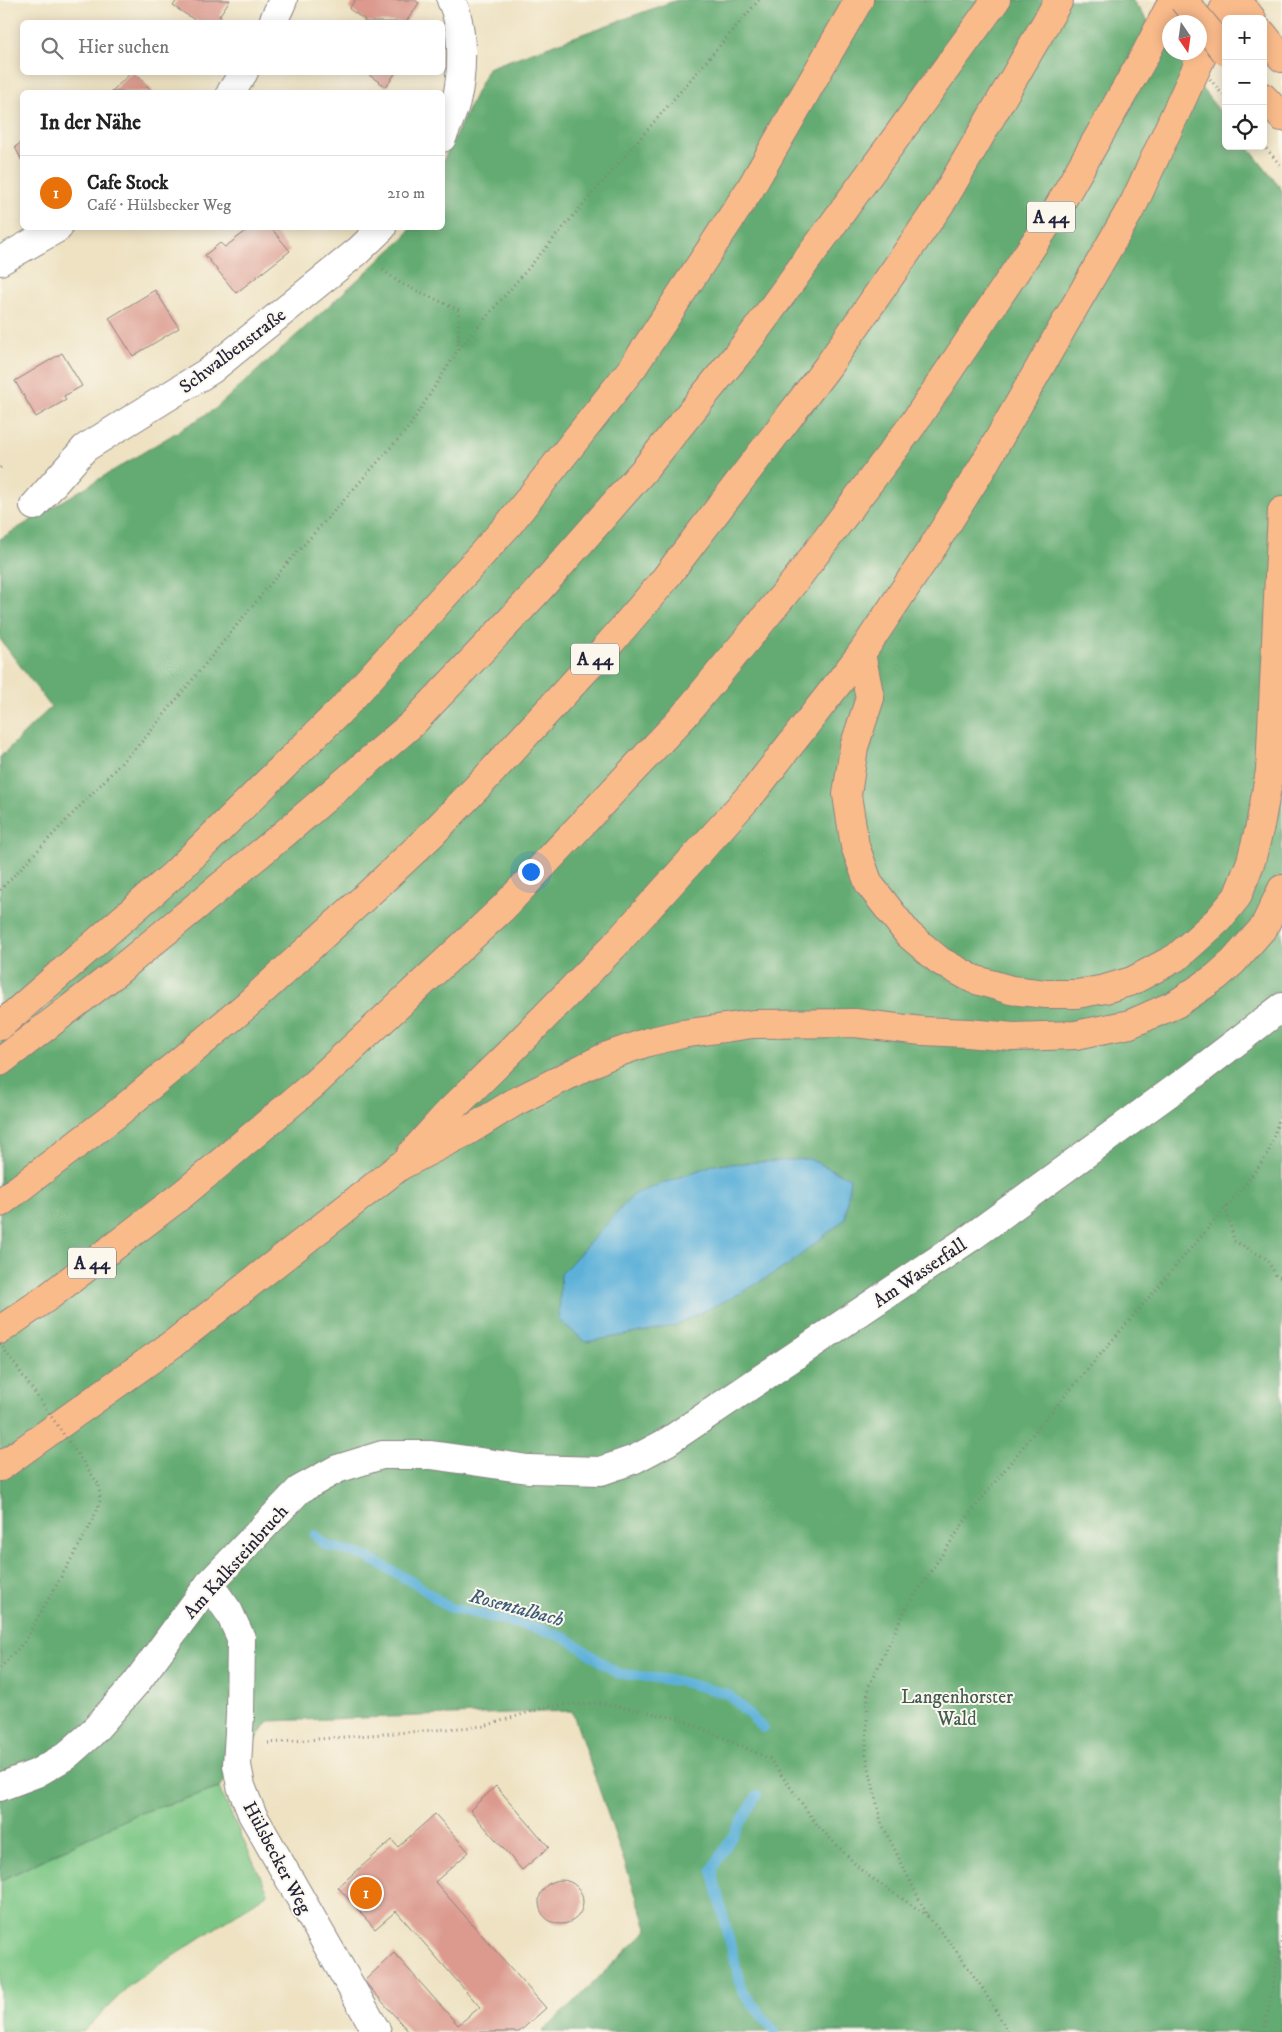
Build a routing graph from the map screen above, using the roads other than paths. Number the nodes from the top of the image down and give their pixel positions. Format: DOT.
graph roads {
  1 [pos="283,0"];
  2 [pos="450,0"];
  3 [pos="859,0"];
  4 [pos="996,0"];
  5 [pos="1059,0"];
  6 [pos="1173,0"];
  7 [pos="1183,0"];
  8 [pos="1228,0"];
  9 [pos="1237,0"];
  10 [pos="1249,15"];
  11 [pos="274,20"];
  12 [pos="1267,39"];
  13 [pos="1222,47"];
  14 [pos="1282,58"];
  15 [pos="242,75"];
  16 [pos="232,90"];
  17 [pos="445,130"];
  18 [pos="54,230"];
  19 [pos="380,230"];
  20 [pos="0,261"];
  21 [pos="34,506"];
  22 [pos="1282,511"];
  23 [pos="860,654"];
  24 [pos="1282,889"];
  25 [pos="1282,1007"];
  26 [pos="0,1026"];
  27 [pos="0,1062"];
  28 [pos="400,1166"];
  29 [pos="0,1203"];
  30 [pos="0,1330"];
  31 [pos="0,1468"];
  32 [pos="528,1469"];
  33 [pos="209,1584"];
  34 [pos="0,1787"];
  35 [pos="377,2032"];
  1 -- 11 [label="street"];
  2 -- 17 [label="street"];
  3 -- 26 [label="main road"];
  4 -- 27 [label="main road"];
  5 -- 29 [label="main road, A 44"];
  6 -- 30 [label="main road, A 44"];
  7 -- 13 [label="main road, bridge"];
  8 -- 23 [label="main road"];
  9 -- 10 [label="main road"];
  12 -- 14 [label="main road"];
  15 -- 16 [label="street"];
  18 -- 20 [label="street"];
  19 -- 21 [label="street, Schwalbenstraße"];
  22 -- 23 [label="main road"];
  23 -- 28 [label="main road"];
  24 -- 28 [label="main road"];
  25 -- 32 [label="street, Am Wasserfall"];
  28 -- 31 [label="main road"];
  32 -- 33 [label="street, Am Kalksteinbruch"];
  33 -- 34 [label="street, Am Kalksteinbruch"];
  33 -- 35 [label="street, Hülsbecker Weg"];
}
